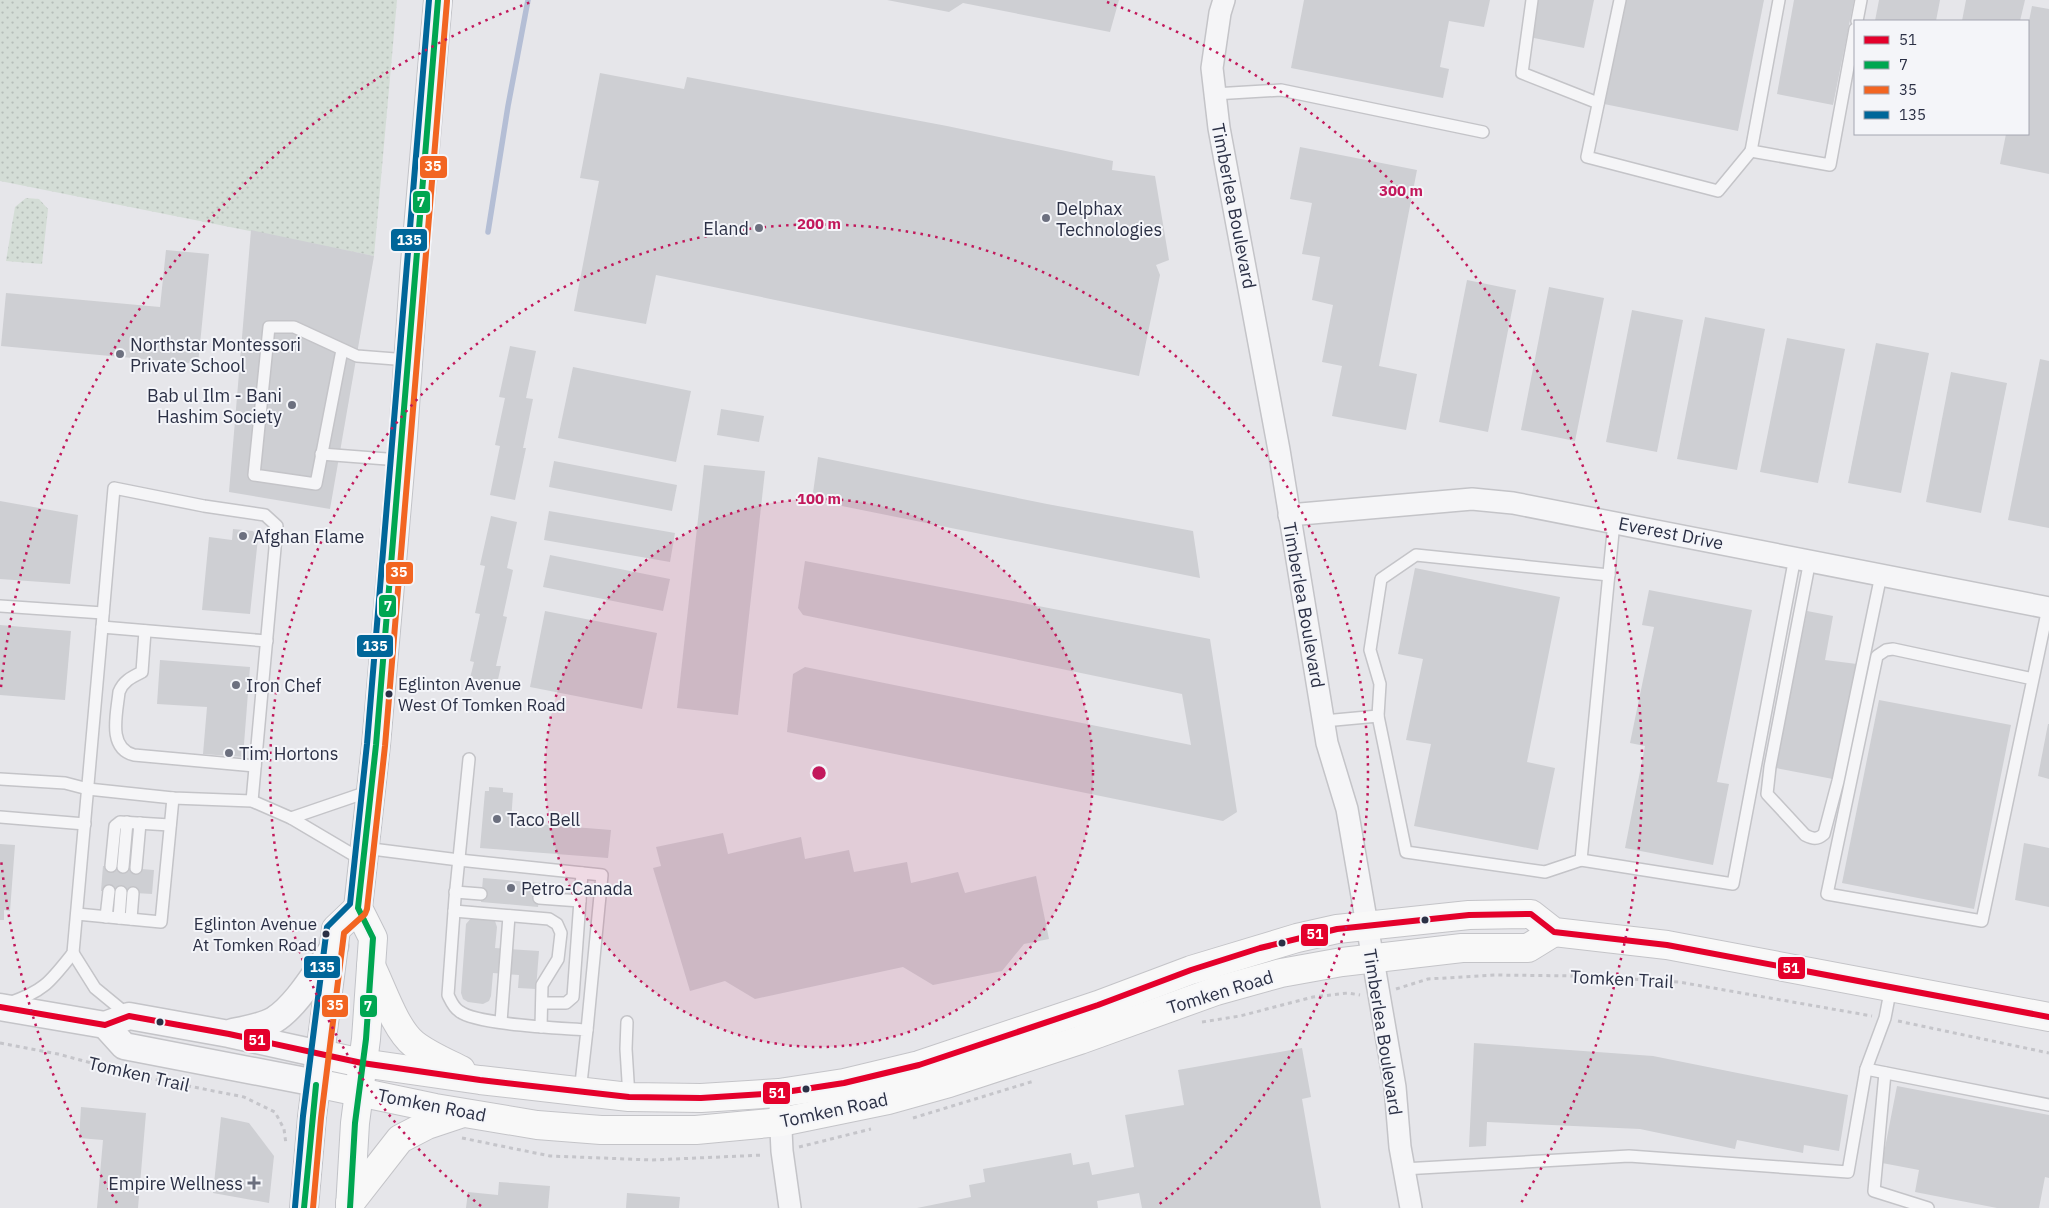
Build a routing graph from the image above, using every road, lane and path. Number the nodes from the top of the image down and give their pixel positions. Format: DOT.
graph roads {
  1 [pos="438,0"];
  2 [pos="1224,0"];
  3 [pos="1532,0"];
  4 [pos="1620,0"];
  5 [pos="1779,0"];
  6 [pos="1861,0"];
  7 [pos="1857,20"];
  8 [pos="1854,34"];
  9 [pos="1214,94"];
  10 [pos="1598,104"];
  11 [pos="1483,132"];
  12 [pos="1751,151"];
  13 [pos="342,350"];
  14 [pos="408,360"];
  15 [pos="322,454"];
  16 [pos="400,460"];
  17 [pos="1289,515"];
  18 [pos="1614,522"];
  19 [pos="1802,559"];
  20 [pos="1882,574"];
  21 [pos="1609,575"];
  22 [pos="0,606"];
  23 [pos="2048,608"];
  24 [pos="103,613"];
  25 [pos="102,627"];
  26 [pos="145,631"];
  27 [pos="268,641"];
  28 [pos="2033,678"];
  29 [pos="1378,716"];
  30 [pos="1324,721"];
  31 [pos="469,759"];
  32 [pos="255,766"];
  33 [pos="0,779"];
  34 [pos="88,789"];
  35 [pos="371,791"];
  36 [pos="173,798"];
  37 [pos="252,801"];
  38 [pos="0,817"];
  39 [pos="291,818"];
  40 [pos="127,822"];
  41 [pos="140,823"];
  42 [pos="85,824"];
  43 [pos="170,825"];
  44 [pos="364,854"];
  45 [pos="459,860"];
  46 [pos="1581,860"];
  47 [pos="111,866"];
  48 [pos="123,867"];
  49 [pos="136,868"];
  50 [pos="582,873"];
  51 [pos="108,891"];
  52 [pos="121,892"];
  53 [pos="456,892"];
  54 [pos="133,893"];
  55 [pos="481,894"];
  56 [pos="539,898"];
  57 [pos="580,900"];
  58 [pos="358,908"];
  59 [pos="454,911"];
  60 [pos="77,914"];
  61 [pos="509,916"];
  62 [pos="106,917"];
  63 [pos="118,918"];
  64 [pos="131,919"];
  65 [pos="1366,925"];
  66 [pos="1554,932"];
  67 [pos="335,946"];
  68 [pos="73,953"];
  69 [pos="1372,958"];
  70 [pos="371,966"];
  71 [pos="1891,986"];
  72 [pos="1405,987"];
  73 [pos="1348,993"];
  74 [pos="1356,995"];
  75 [pos="542,1003"];
  76 [pos="0,1006"];
  77 [pos="1838,1008"];
  78 [pos="2049,1016"];
  79 [pos="117,1020"];
  80 [pos="502,1022"];
  81 [pos="627,1022"];
  82 [pos="541,1027"];
  83 [pos="1932,1028"];
  84 [pos="587,1030"];
  85 [pos="229,1034"];
  86 [pos="0,1043"];
  87 [pos="2049,1052"];
  88 [pos="320,1054"];
  89 [pos="362,1063"];
  90 [pos="1866,1069"];
  91 [pos="1885,1073"];
  92 [pos="480,1080"];
  93 [pos="316,1083"];
  94 [pos="358,1091"];
  95 [pos="580,1092"];
  96 [pos="779,1093"];
  97 [pos="629,1097"];
  98 [pos="2049,1105"];
  99 [pos="275,1112"];
  100 [pos="466,1112"];
  101 [pos="781,1122"];
  102 [pos="1404,1169"];
  103 [pos="350,1205"];
  104 [pos="304,1208"];
  105 [pos="790,1208"];
  106 [pos="1411,1208"];
  107 [pos="1928,1208"];
  1 -- 14 [label="main road"];
  2 -- 9 [label="street, Timberlea Boulevard"];
  3 -- 10 [label="lane"];
  4 -- 10 [label="lane"];
  5 -- 12 [label="lane"];
  6 -- 7 [label="lane"];
  8 -- 12 [label="lane"];
  9 -- 11 [label="lane"];
  9 -- 17 [label="street, Timberlea Boulevard"];
  10 -- 12 [label="lane"];
  13 -- 14 [label="lane"];
  13 -- 15 [label="lane"];
  13 -- 15 [label="lane"];
  14 -- 16 [label="main road"];
  15 -- 16 [label="lane"];
  16 -- 35 [label="main road"];
  17 -- 18 [label="street, Everest Drive"];
  17 -- 30 [label="street, Timberlea Boulevard"];
  18 -- 19 [label="street, Everest Drive"];
  18 -- 21 [label="lane"];
  19 -- 20 [label="street, Everest Drive"];
  19 -- 20 [label="lane"];
  19 -- 46 [label="lane"];
  20 -- 23 [label="street, Everest Drive"];
  21 -- 29 [label="lane"];
  21 -- 46 [label="lane"];
  22 -- 24 [label="lane"];
  23 -- 28 [label="lane"];
  24 -- 25 [label="lane"];
  24 -- 27 [label="lane"];
  25 -- 26 [label="lane"];
  25 -- 34 [label="lane"];
  26 -- 27 [label="lane"];
  26 -- 32 [label="lane"];
  27 -- 32 [label="lane"];
  28 -- 28 [label="lane"];
  29 -- 30 [label="lane"];
  29 -- 46 [label="lane"];
  30 -- 65 [label="street, Timberlea Boulevard"];
  31 -- 45 [label="lane"];
  32 -- 37 [label="lane"];
  33 -- 34 [label="lane"];
  34 -- 36 [label="lane"];
  34 -- 42 [label="lane"];
  35 -- 39 [label="lane"];
  35 -- 44 [label="main road"];
  36 -- 37 [label="lane"];
  36 -- 43 [label="lane"];
  37 -- 39 [label="lane"];
  38 -- 42 [label="lane"];
  39 -- 44 [label="lane"];
  40 -- 41 [label="lane"];
  40 -- 47 [label="lane"];
  40 -- 48 [label="lane"];
  41 -- 43 [label="lane"];
  41 -- 49 [label="lane"];
  42 -- 60 [label="lane"];
  43 -- 64 [label="lane"];
  44 -- 45 [label="lane"];
  44 -- 58 [label="main road"];
  45 -- 50 [label="lane"];
  45 -- 53 [label="lane"];
  50 -- 57 [label="lane"];
  50 -- 84 [label="lane"];
  51 -- 62 [label="lane"];
  52 -- 63 [label="lane"];
  53 -- 55 [label="lane"];
  53 -- 59 [label="lane"];
  54 -- 64 [label="lane"];
  56 -- 57 [label="lane"];
  57 -- 75 [label="lane"];
  58 -- 67 [label="main road"];
  58 -- 70 [label="main road"];
  59 -- 61 [label="lane"];
  59 -- 80 [label="lane"];
  60 -- 62 [label="lane"];
  60 -- 68 [label="lane"];
  61 -- 75 [label="lane"];
  61 -- 80 [label="lane"];
  62 -- 63 [label="lane"];
  63 -- 64 [label="lane"];
  65 -- 66 [label="main road, Tomken Road"];
  65 -- 69 [label="street, Timberlea Boulevard"];
  65 -- 96 [label="main road, Tomken Road"];
  66 -- 69 [label="main road, Tomken Road"];
  66 -- 71 [label="main road"];
  67 -- 85 [label="street"];
  67 -- 88 [label="main road"];
  68 -- 76 [label="lane"];
  68 -- 79 [label="lane"];
  69 -- 101 [label="main road, Tomken Road"];
  69 -- 102 [label="street, Timberlea Boulevard"];
  70 -- 89 [label="main road"];
  70 -- 92 [label="main road"];
  71 -- 78 [label="main road"];
  71 -- 90 [label="lane"];
  72 -- 77 [label="path, Tomken Trail"];
  73 -- 74 [label="path"];
  75 -- 82 [label="lane"];
  76 -- 79 [label="street, Tomken Road"];
  79 -- 85 [label="street, Tomken Road"];
  79 -- 93 [label="street, Tomken Road"];
  80 -- 82 [label="lane"];
  81 -- 97 [label="lane"];
  82 -- 84 [label="lane"];
  83 -- 87 [label="path"];
  84 -- 95 [label="lane"];
  85 -- 88 [label="street, Tomken Road"];
  86 -- 99 [label="path, Tomken Trail"];
  88 -- 89 [label="main road, Tomken Road"];
  88 -- 93 [label="main road"];
  89 -- 92 [label="main road, Tomken Road"];
  89 -- 94 [label="main road"];
  90 -- 91 [label="lane"];
  90 -- 102 [label="lane"];
  91 -- 98 [label="lane"];
  91 -- 107 [label="lane"];
  92 -- 95 [label="main road, Tomken Road"];
  93 -- 94 [label="main road, Tomken Road"];
  93 -- 104 [label="main road"];
  94 -- 100 [label="main road, Tomken Road"];
  94 -- 103 [label="main road"];
  95 -- 97 [label="main road, Tomken Road"];
  96 -- 97 [label="main road, Tomken Road"];
  96 -- 101 [label="street"];
  100 -- 101 [label="main road, Tomken Road"];
  100 -- 103 [label="main road"];
  101 -- 105 [label="street"];
  102 -- 106 [label="street, Timberlea Boulevard"];
}
